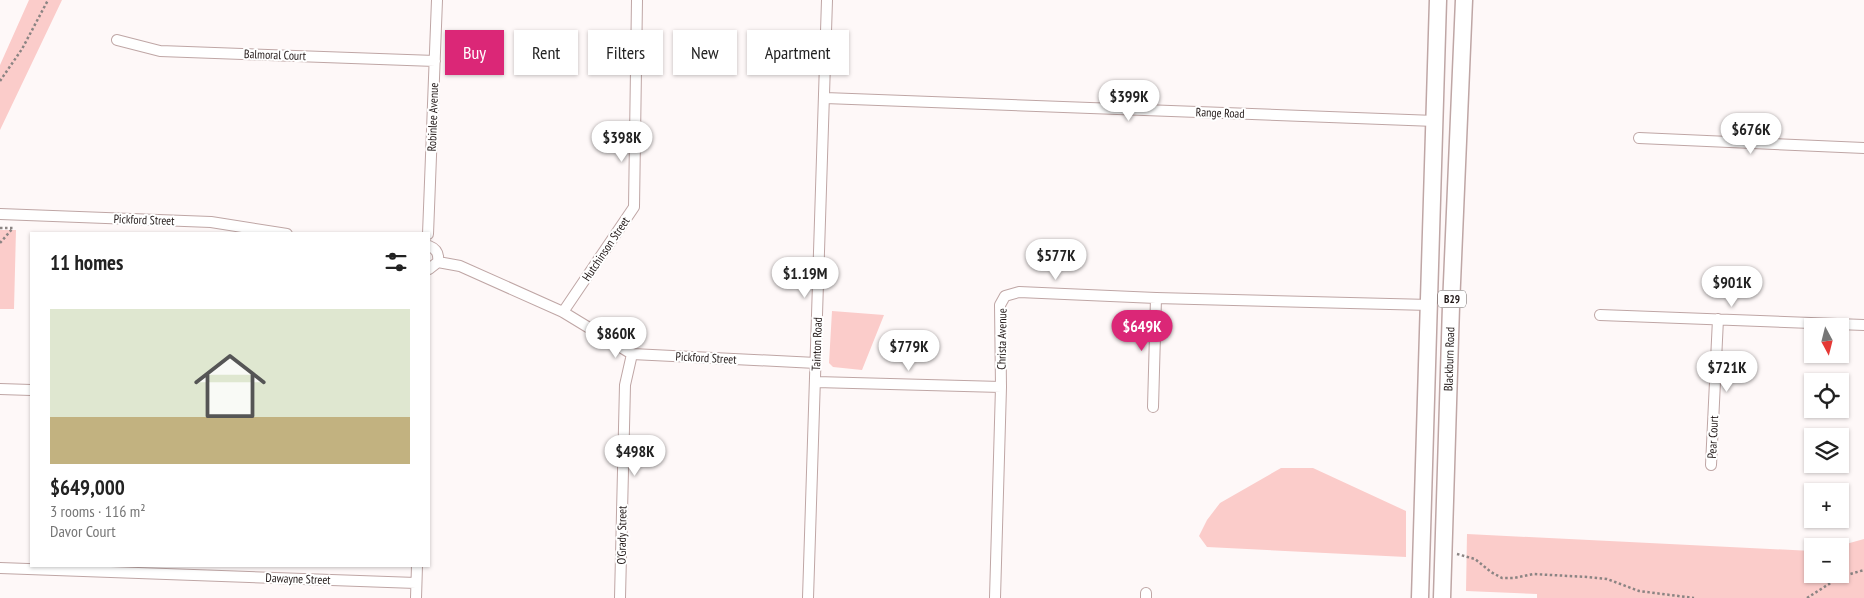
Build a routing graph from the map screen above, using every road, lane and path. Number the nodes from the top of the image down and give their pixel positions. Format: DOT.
graph roads {
  1 [pos="48,0"];
  2 [pos="438,0"];
  3 [pos="637,0"];
  4 [pos="827,0"];
  5 [pos="1438,0"];
  6 [pos="1464,0"];
  7 [pos="117,40"];
  8 [pos="435,60"];
  9 [pos="0,81"];
  10 [pos="825,98"];
  11 [pos="1435,121"];
  12 [pos="1639,138"];
  13 [pos="1864,148"];
  14 [pos="0,214"];
  15 [pos="0,228"];
  16 [pos="274,232"];
  17 [pos="428,232"];
  18 [pos="0,243"];
  19 [pos="430,246"];
  20 [pos="438,262"];
  21 [pos="430,268"];
  22 [pos="1156,298"];
  23 [pos="1430,305"];
  24 [pos="1452,306"];
  25 [pos="563,312"];
  26 [pos="1600,315"];
  27 [pos="1718,319"];
  28 [pos="1864,326"];
  29 [pos="632,354"];
  30 [pos="816,363"];
  31 [pos="816,382"];
  32 [pos="1001,387"];
  33 [pos="0,389"];
  34 [pos="30,390"];
  35 [pos="1153,407"];
  36 [pos="1711,465"];
  37 [pos="1444,550"];
  38 [pos="417,567"];
  39 [pos="0,568"];
  40 [pos="1864,570"];
  41 [pos="416,583"];
  42 [pos="416,598"];
  43 [pos="620,598"];
  44 [pos="808,598"];
  45 [pos="995,598"];
  46 [pos="1420,598"];
  47 [pos="1442,598"];
  48 [pos="1694,598"];
  49 [pos="1807,598"];
  1 -- 9 [label="path"];
  2 -- 8 [label="street, Robinlee Avenue"];
  3 -- 25 [label="street, Hutchinson Street"];
  4 -- 10 [label="street, Tainton Road"];
  5 -- 11 [label="main road, Blackburn Road / B29"];
  6 -- 24 [label="main road, Blackburn Road / B29"];
  7 -- 8 [label="street, Balmoral Court"];
  8 -- 17 [label="street, Robinlee Avenue"];
  10 -- 11 [label="street, Range Road"];
  10 -- 30 [label="street, Tainton Road"];
  11 -- 23 [label="main road, Blackburn Road / B29"];
  12 -- 13 [label="street"];
  14 -- 16 [label="street, Pickford Street"];
  15 -- 18 [label="path"];
  19 -- 20 [label="street"];
  20 -- 21 [label="street"];
  20 -- 25 [label="street, Pickford Street"];
  22 -- 23 [label="street, Christa Avenue"];
  22 -- 32 [label="street, Christa Avenue"];
  22 -- 35 [label="street"];
  23 -- 24 [label="main road"];
  23 -- 46 [label="main road, Blackburn Road / B29"];
  24 -- 37 [label="main road, Blackburn Road / B29"];
  25 -- 29 [label="street, Pickford Street"];
  26 -- 27 [label="street"];
  27 -- 28 [label="street"];
  27 -- 36 [label="street, Pear Court"];
  29 -- 30 [label="street, Pickford Street"];
  29 -- 43 [label="street, O'Grady Street"];
  30 -- 31 [label="street, Tainton Road"];
  31 -- 32 [label="street"];
  31 -- 44 [label="street, Tainton Road"];
  32 -- 45 [label="street, Christa Avenue"];
  33 -- 34 [label="street"];
  37 -- 47 [label="main road, Blackburn Road / B29"];
  37 -- 48 [label="path"];
  38 -- 41 [label="street"];
  39 -- 41 [label="street, Dawayne Street"];
  40 -- 49 [label="path"];
  41 -- 42 [label="street"];
}
